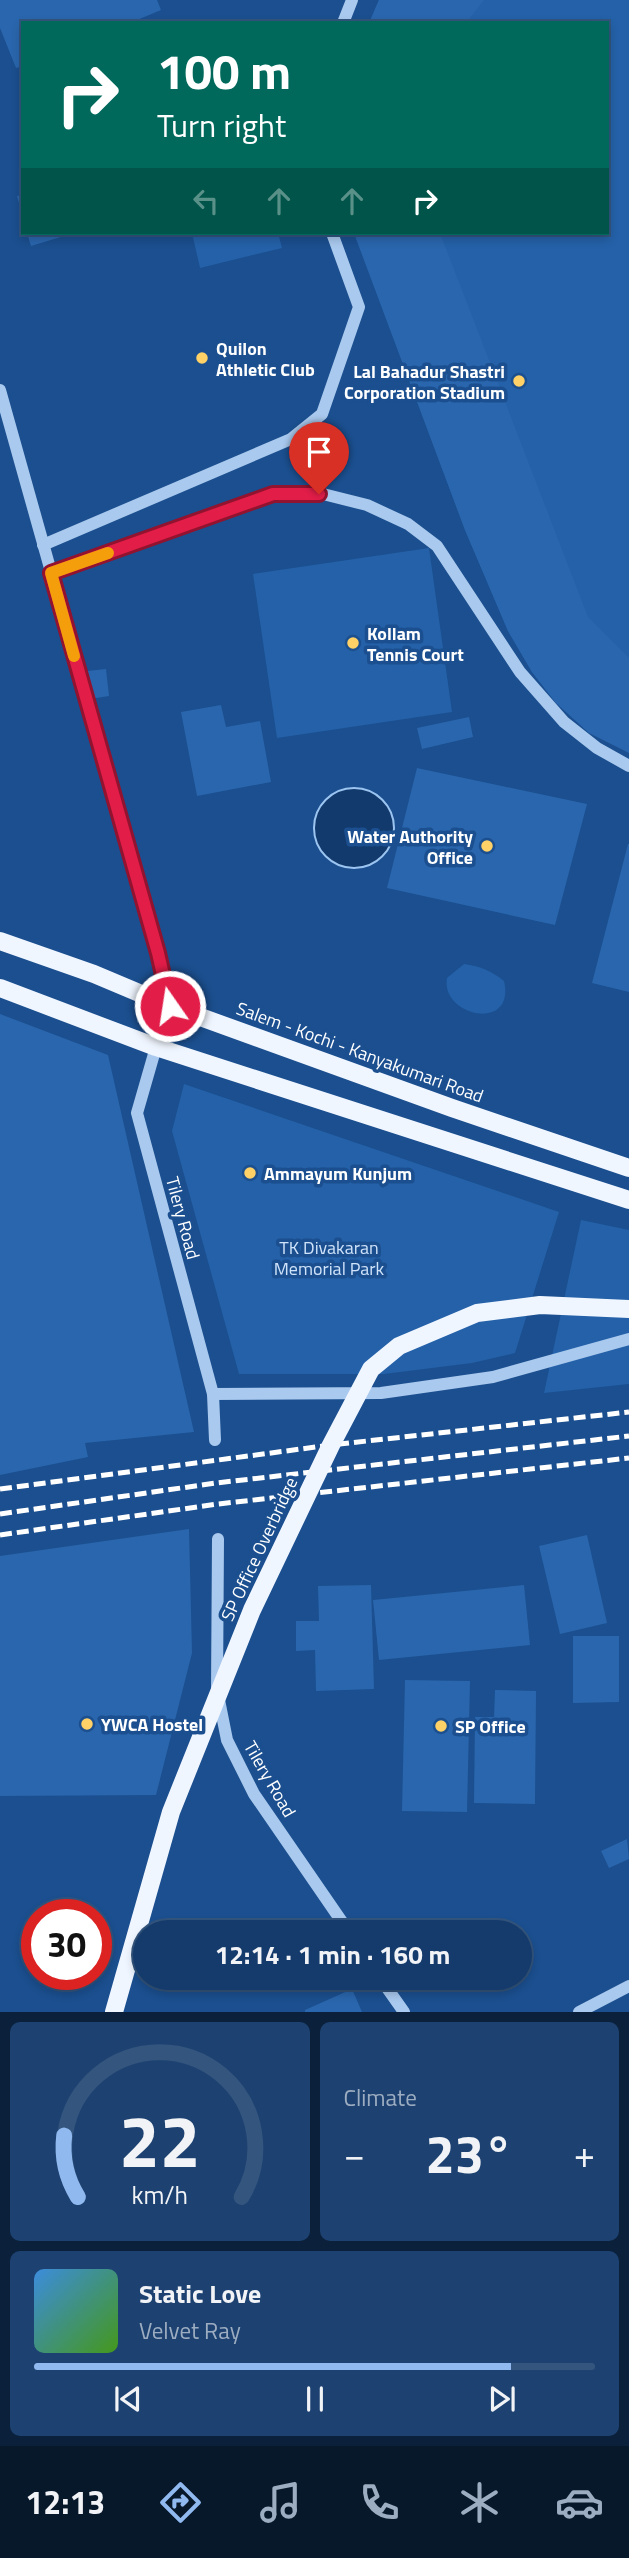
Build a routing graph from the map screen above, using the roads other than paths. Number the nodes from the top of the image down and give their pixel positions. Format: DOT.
graph roads {
  1 [pos="352,0"];
  2 [pos="344,21"];
  3 [pos="333,235"];
  4 [pos="0,390"];
  5 [pos="43,545"];
  6 [pos="51,573"];
  7 [pos="629,766"];
  8 [pos="0,941"];
  9 [pos="0,988"];
  10 [pos="170,1006"];
  11 [pos="156,1047"];
  12 [pos="629,1168"];
  13 [pos="629,1200"];
  14 [pos="629,1309"];
  15 [pos="629,1339"];
  16 [pos="213,1394"];
  17 [pos="215,1440"];
  18 [pos="218,1539"];
  19 [pos="341,1920"];
  20 [pos="629,1986"];
  21 [pos="388,1990"];
  22 [pos="114,2012"];
  23 [pos="404,2012"];
  24 [pos="579,2012"];
  1 -- 2 [label="street"];
  3 -- 5 [label="street"];
  4 -- 5 [label="street"];
  5 -- 6 [label="street"];
  6 -- 7 [label="street"];
  6 -- 10 [label="street"];
  8 -- 10 [label="main road, Salem - Kochi - Kanyakumari Road"];
  9 -- 11 [label="main road"];
  10 -- 12 [label="main road, Salem - Kochi - Kanyakumari Road"];
  11 -- 13 [label="main road"];
  11 -- 16 [label="street, Tilery Road"];
  14 -- 22 [label="main road, SP Office Overbridge, bridge"];
  15 -- 16 [label="street"];
  16 -- 17 [label="street, Tilery Road"];
  18 -- 19 [label="street, Tilery Road"];
  20 -- 24 [label="street"];
  21 -- 23 [label="street"];
}
